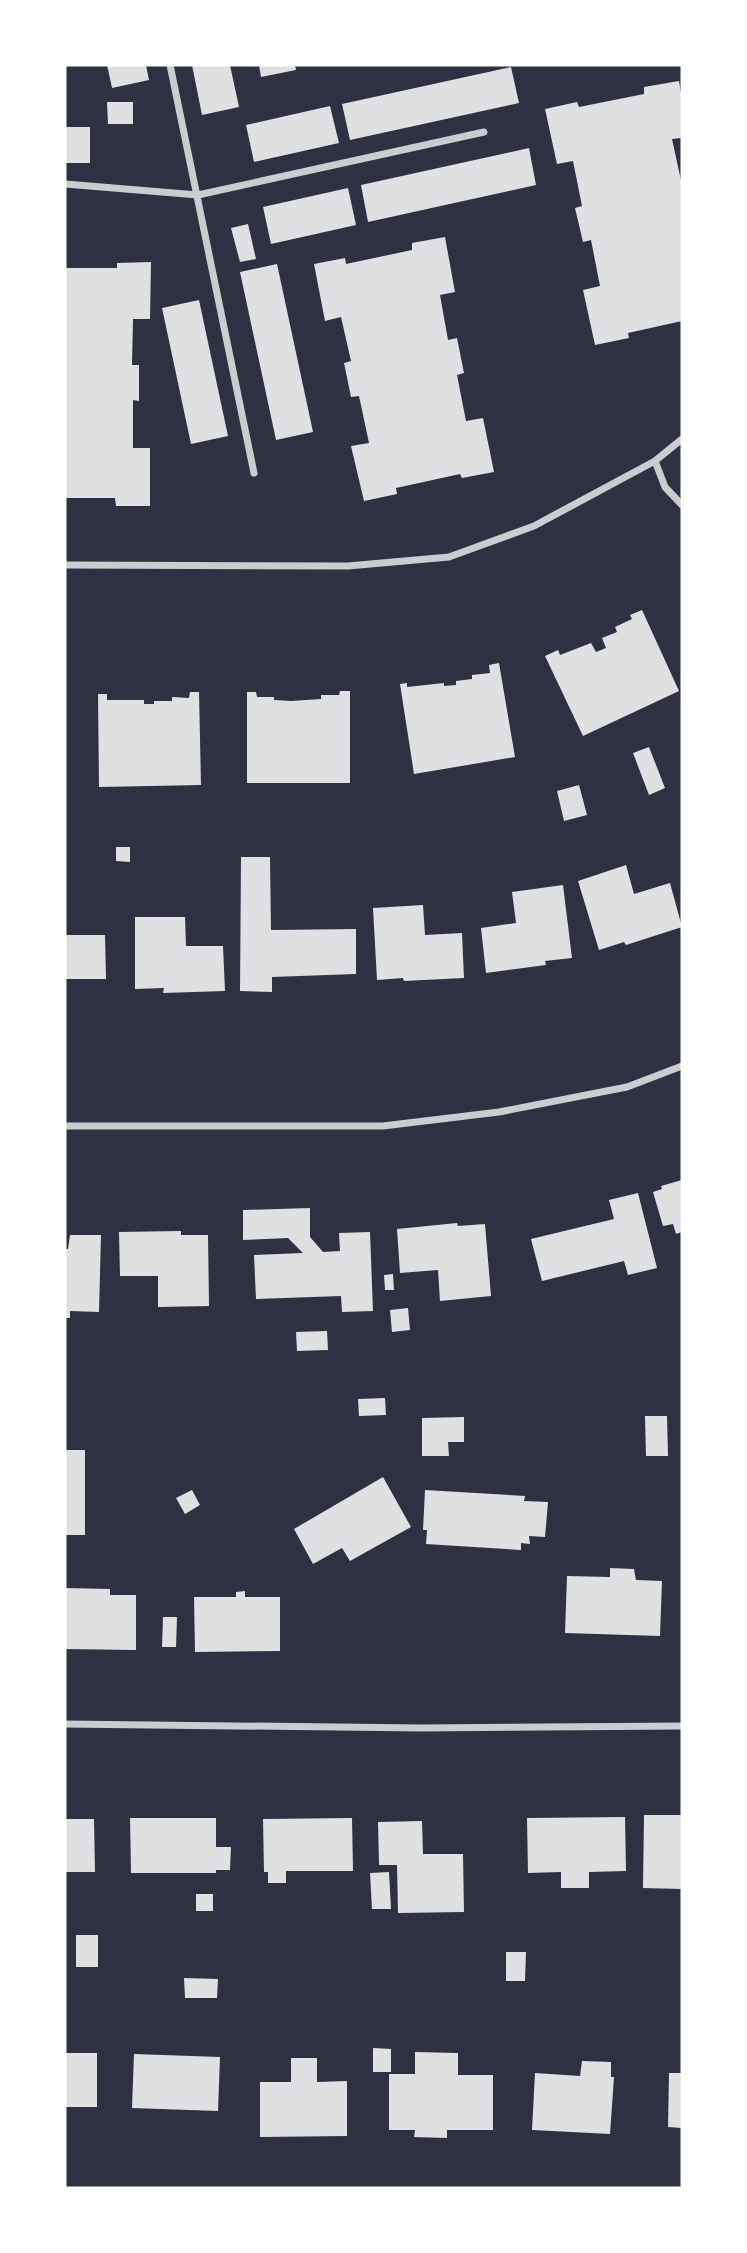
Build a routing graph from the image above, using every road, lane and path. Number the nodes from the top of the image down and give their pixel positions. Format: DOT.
graph roads {
  1 [pos="170,65"];
  2 [pos="484,132"];
  3 [pos="65,184"];
  4 [pos="198,195"];
  5 [pos="682,439"];
  6 [pos="655,461"];
  7 [pos="254,473"];
  8 [pos="682,505"];
  9 [pos="65,565"];
  10 [pos="682,1066"];
  11 [pos="65,1126"];
  12 [pos="65,1724"];
  13 [pos="682,1726"];
  1 -- 4 [label="street"];
  2 -- 4 [label="street"];
  3 -- 4 [label="street"];
  4 -- 7 [label="street"];
  5 -- 6 [label="street"];
  6 -- 8 [label="street"];
  6 -- 9 [label="street"];
  10 -- 11 [label="street"];
  12 -- 13 [label="street"];
}
